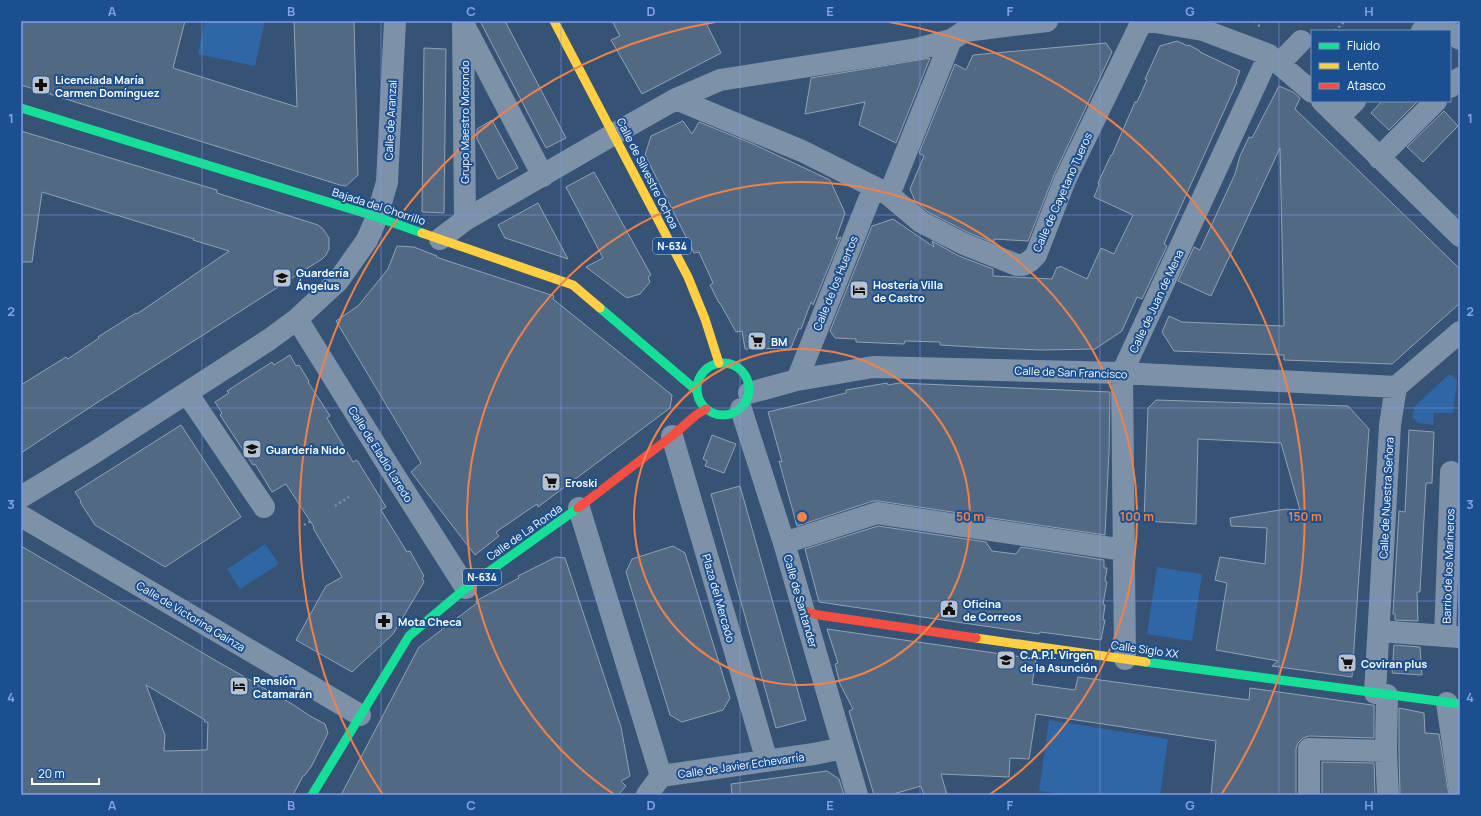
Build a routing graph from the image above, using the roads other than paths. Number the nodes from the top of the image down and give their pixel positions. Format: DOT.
graph roads {
  1 [pos="395,21"];
  2 [pos="554,21"];
  3 [pos="1047,21"];
  4 [pos="1142,21"];
  5 [pos="1149,21"];
  6 [pos="463,23"];
  7 [pos="1423,30"];
  8 [pos="1438,30"];
  9 [pos="1451,33"];
  10 [pos="1460,39"];
  11 [pos="951,40"];
  12 [pos="1301,41"];
  13 [pos="1274,60"];
  14 [pos="1460,78"];
  15 [pos="1451,86"];
  16 [pos="1311,91"];
  17 [pos="676,99"];
  18 [pos="1323,102"];
  19 [pos="1354,102"];
  20 [pos="1435,102"];
  21 [pos="21,108"];
  22 [pos="1339,117"];
  23 [pos="614,134"];
  24 [pos="1379,158"];
  25 [pos="543,176"];
  26 [pos="882,191"];
  27 [pos="377,217"];
  28 [pos="465,220"];
  29 [pos="1460,236"];
  30 [pos="440,239"];
  31 [pos="297,319"];
  32 [pos="1460,332"];
  33 [pos="719,363"];
  34 [pos="1122,373"];
  35 [pos="797,380"];
  36 [pos="1396,387"];
  37 [pos="696,390"];
  38 [pos="187,393"];
  39 [pos="745,401"];
  40 [pos="706,409"];
  41 [pos="672,436"];
  42 [pos="1451,472"];
  43 [pos="21,498"];
  44 [pos="264,507"];
  45 [pos="579,508"];
  46 [pos="21,516"];
  47 [pos="784,543"];
  48 [pos="1124,550"];
  49 [pos="466,588"];
  50 [pos="804,611"];
  51 [pos="1379,631"];
  52 [pos="1453,636"];
  53 [pos="1125,659"];
  54 [pos="1381,694"];
  55 [pos="1454,704"];
  56 [pos="360,715"];
  57 [pos="844,748"];
  58 [pos="1386,751"];
  59 [pos="767,761"];
  60 [pos="661,776"];
  61 [pos="1460,791"];
  62 [pos="312,795"];
  63 [pos="647,795"];
  64 [pos="857,795"];
  65 [pos="1308,795"];
  66 [pos="1388,795"];
  1 -- 27 [label="street, Calle de Aranzal"];
  2 -- 23 [label="main road, Calle de Silvestre Ochoa / N-634"];
  3 -- 11 [label="street"];
  4 -- 26 [label="street, Calle de Cayetano Tueros"];
  5 -- 13 [label="street"];
  6 -- 25 [label="street, Grupo Maestro Morondo"];
  6 -- 28 [label="street, Grupo Maestro Morondo"];
  7 -- 8 [label="street"];
  9 -- 10 [label="street"];
  11 -- 17 [label="street"];
  11 -- 26 [label="street, Calle de los Huertos"];
  12 -- 13 [label="street, Calle de Juan de Mena"];
  13 -- 16 [label="street"];
  13 -- 34 [label="street, Calle de Juan de Mena"];
  14 -- 15 [label="street"];
  17 -- 23 [label="street"];
  17 -- 26 [label="street"];
  18 -- 22 [label="street"];
  19 -- 22 [label="street"];
  20 -- 24 [label="street"];
  21 -- 27 [label="main road, Bajada del Chorrillo"];
  22 -- 24 [label="street"];
  23 -- 25 [label="street"];
  23 -- 33 [label="main road, Calle de Silvestre Ochoa / N-634"];
  24 -- 29 [label="street"];
  25 -- 28 [label="street"];
  26 -- 35 [label="street, Calle de los Huertos"];
  27 -- 30 [label="main road, Bajada del Chorrillo"];
  27 -- 31 [label="street, Calle de Aranzal"];
  28 -- 30 [label="street"];
  30 -- 37 [label="main road, Bajada del Chorrillo"];
  31 -- 38 [label="street, Calle de Aranzal"];
  31 -- 49 [label="street, Calle de Eladio Laredo"];
  32 -- 36 [label="street"];
  33 -- 37 [label="main road"];
  33 -- 39 [label="main road"];
  34 -- 35 [label="street, Calle de San Francisco"];
  34 -- 36 [label="street, Calle de San Francisco"];
  34 -- 48 [label="street, Calle de Juan de Mena"];
  35 -- 39 [label="street, Calle de San Francisco"];
  36 -- 51 [label="street, Calle de Nuestra Señora"];
  37 -- 40 [label="main road"];
  38 -- 43 [label="street, Calle de Aranzal"];
  38 -- 44 [label="street"];
  39 -- 40 [label="main road"];
  39 -- 47 [label="street, Calle de Santander"];
  40 -- 41 [label="main road, Calle de La Ronda / N-634"];
  41 -- 45 [label="main road, Calle de La Ronda / N-634"];
  41 -- 59 [label="street, Plaza del Mercado"];
  42 -- 52 [label="street, Barrio de los Marineros"];
  45 -- 49 [label="main road, Calle de La Ronda / N-634"];
  45 -- 60 [label="street"];
  46 -- 56 [label="street, Calle de Victorina Gainza"];
  47 -- 48 [label="street"];
  47 -- 50 [label="street, Calle de Santander"];
  48 -- 53 [label="street, Calle de Juan de Mena"];
  49 -- 56 [label="main road, Calle de La Ronda / N-634"];
  50 -- 53 [label="main road, Calle Siglo XX"];
  50 -- 57 [label="street, Calle de Santander"];
  51 -- 52 [label="street, Barrio de los Marineros"];
  51 -- 54 [label="street, Calle de Nuestra Señora"];
  53 -- 54 [label="main road, Calle Siglo XX"];
  54 -- 55 [label="main road, Calle Siglo XX"];
  54 -- 58 [label="street, Calle de Nuestra Señora"];
  55 -- 61 [label="street"];
  56 -- 62 [label="main road, Calle de La Ronda / N-634"];
  57 -- 59 [label="street, Calle de Javier Echevarría"];
  57 -- 64 [label="street, Calle de Santander"];
  58 -- 65 [label="street"];
  58 -- 66 [label="street, Calle de Nuestra Señora"];
  59 -- 60 [label="street, Calle de Javier Echevarría"];
  60 -- 63 [label="street"];
}
